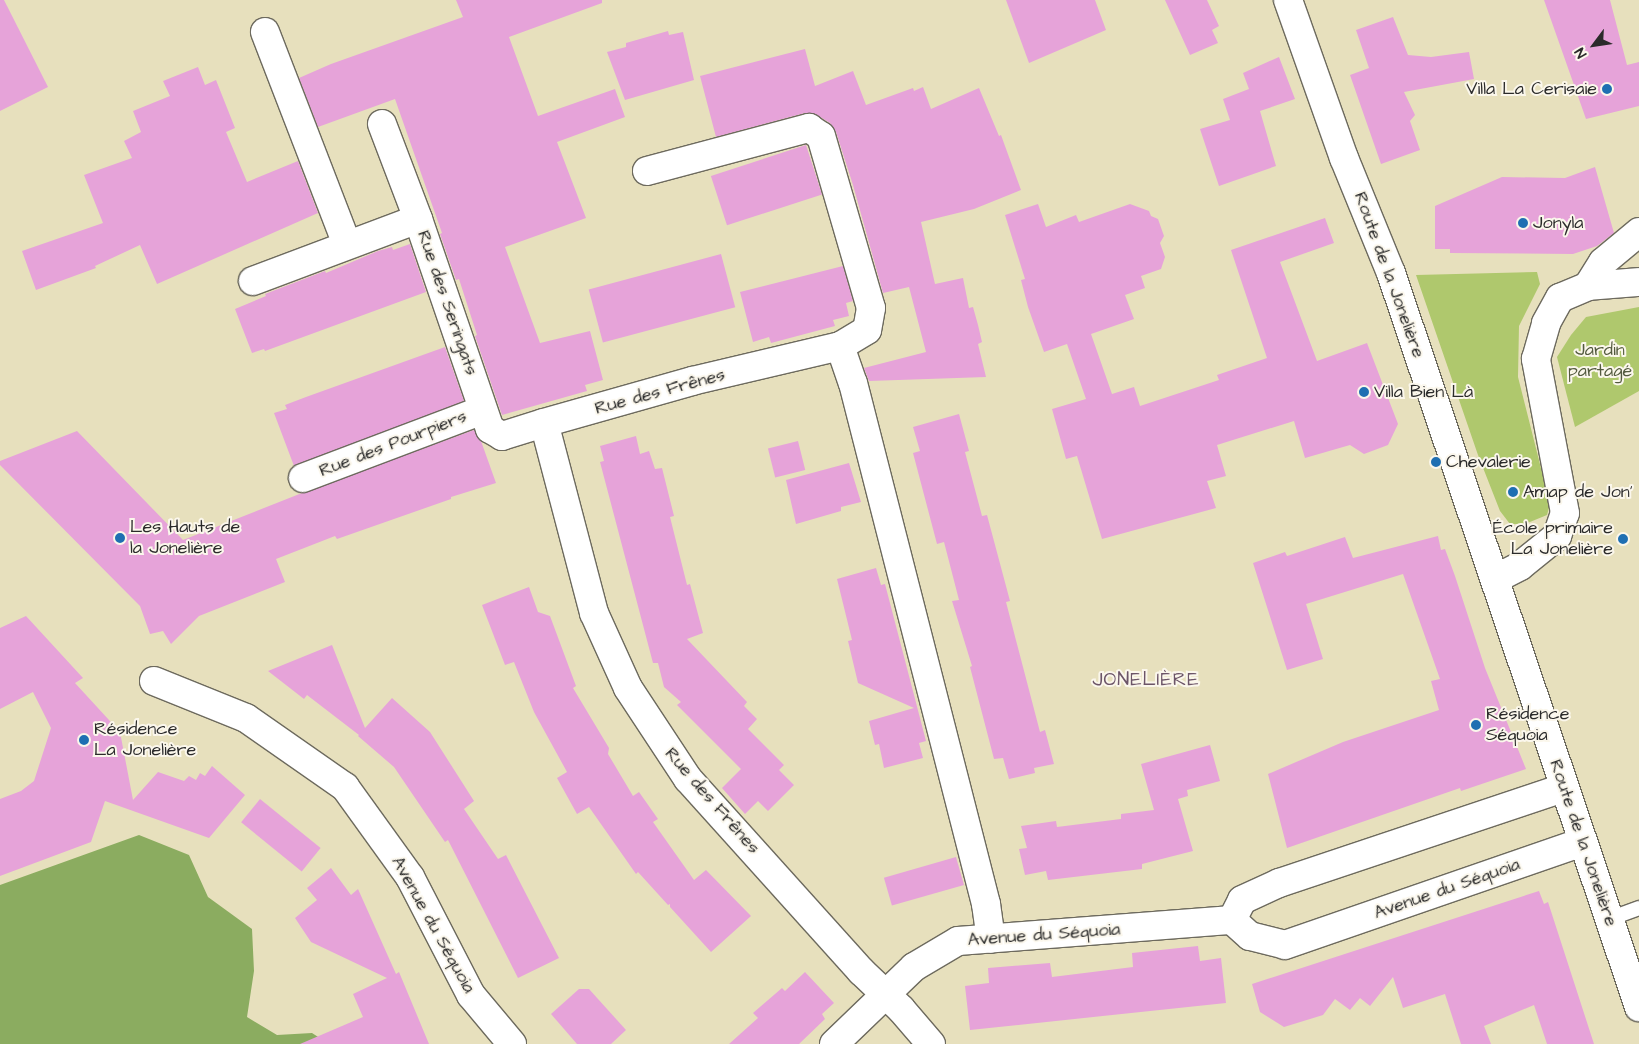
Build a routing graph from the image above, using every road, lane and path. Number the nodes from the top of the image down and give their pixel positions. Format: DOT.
graph roads {
  1 [pos="1288,0"];
  2 [pos="265,32"];
  3 [pos="382,124"];
  4 [pos="647,171"];
  5 [pos="418,219"];
  6 [pos="1639,232"];
  7 [pos="347,246"];
  8 [pos="252,281"];
  9 [pos="1639,282"];
  10 [pos="1588,286"];
  11 [pos="840,346"];
  12 [pos="483,410"];
  13 [pos="544,423"];
  14 [pos="303,478"];
  15 [pos="1494,579"];
  16 [pos="154,682"];
  17 [pos="1563,788"];
  18 [pos="1582,842"];
  19 [pos="1639,908"];
  20 [pos="1609,919"];
  21 [pos="1232,920"];
  22 [pos="990,938"];
  23 [pos="885,993"];
  24 [pos="1639,1008"];
  25 [pos="512,1044"];
  26 [pos="834,1044"];
  27 [pos="931,1044"];
  1 -- 15 [label="street, Route de la Jonelière"];
  2 -- 7 [label="street"];
  3 -- 5 [label="street, Rue des Seringats"];
  4 -- 11 [label="street, Rue des Frênes"];
  5 -- 7 [label="street"];
  5 -- 12 [label="street, Rue des Seringats"];
  6 -- 10 [label="street"];
  7 -- 8 [label="street"];
  9 -- 10 [label="street"];
  10 -- 15 [label="street"];
  11 -- 13 [label="street, Rue des Frênes"];
  11 -- 22 [label="street"];
  12 -- 13 [label="street, Rue des Seringats"];
  12 -- 14 [label="street, Rue des Pourpiers"];
  13 -- 23 [label="street, Rue des Frênes"];
  15 -- 17 [label="street, Route de la Jonelière"];
  16 -- 25 [label="street, Avenue du Séquoia"];
  17 -- 18 [label="street, Route de la Jonelière"];
  17 -- 21 [label="street"];
  18 -- 20 [label="street, Route de la Jonelière"];
  18 -- 21 [label="street, Avenue du Séquoia"];
  19 -- 20 [label="lane"];
  20 -- 24 [label="street, Route de la Jonelière"];
  21 -- 22 [label="street, Avenue du Séquoia"];
  22 -- 23 [label="street, Avenue du Séquoia"];
  23 -- 26 [label="street, Avenue du Séquoia"];
  23 -- 27 [label="street, Rue des Frênes"];
}
